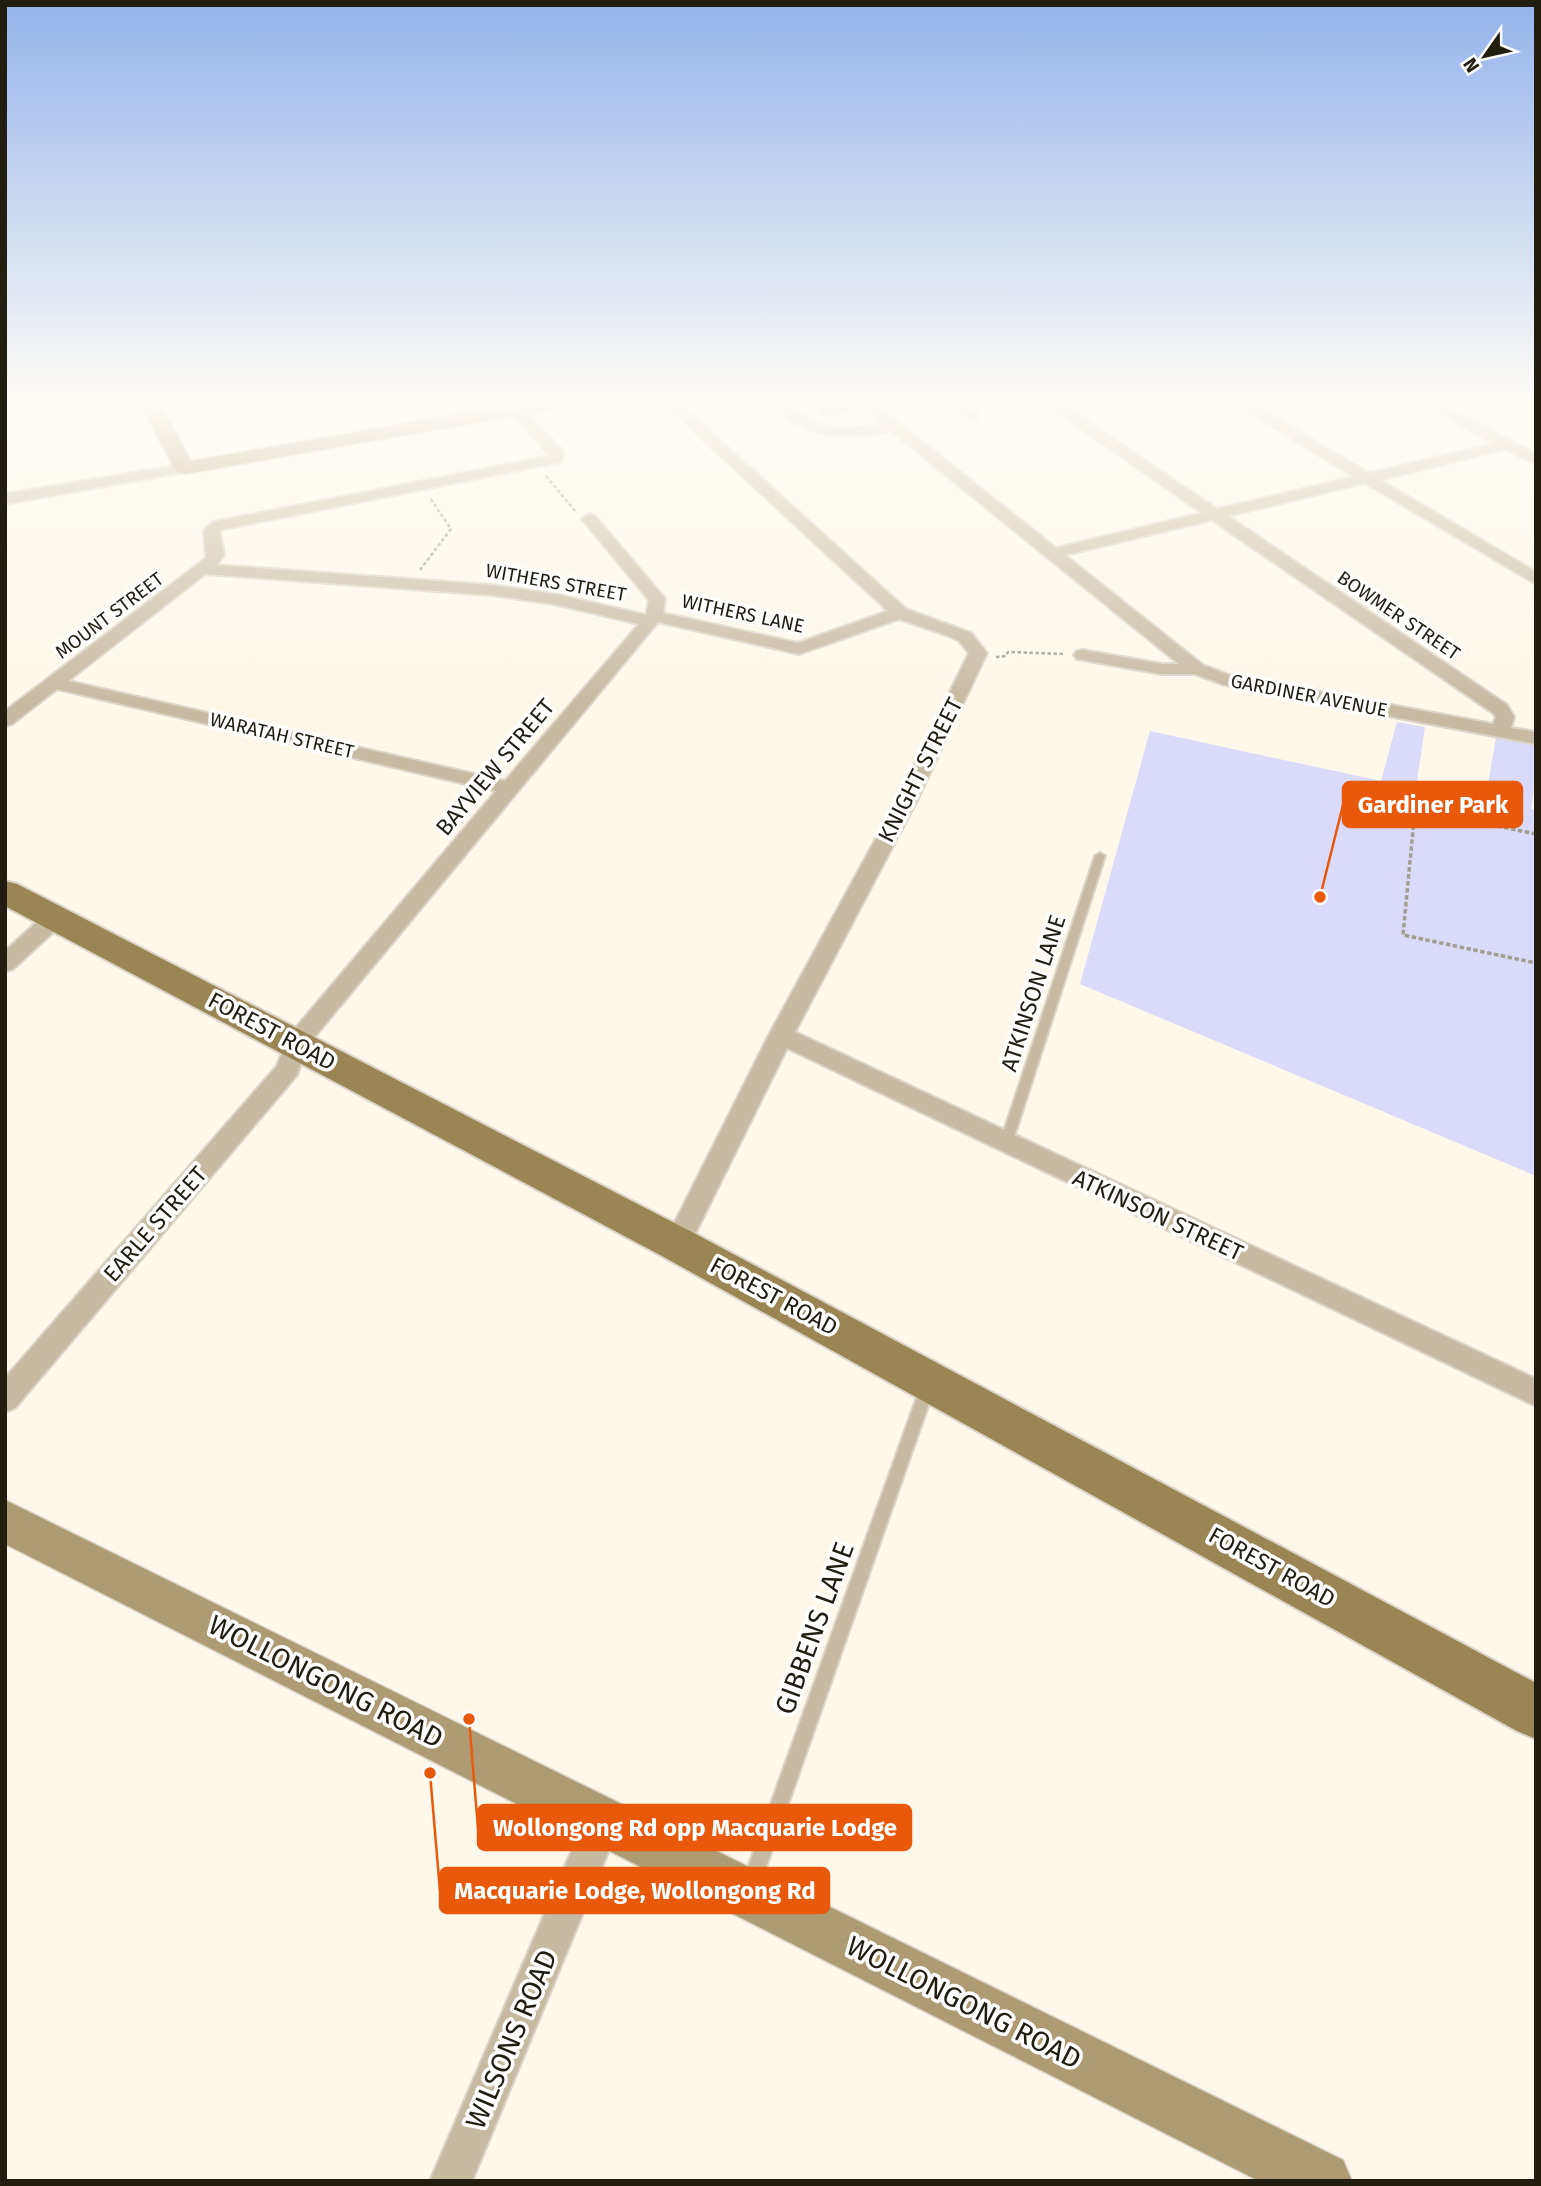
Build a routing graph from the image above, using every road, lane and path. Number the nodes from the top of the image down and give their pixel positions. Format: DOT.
graph roads {
  1 [pos="341,502"];
  2 [pos="432,502"];
  3 [pos="566,502"];
  4 [pos="779,502"];
  5 [pos="989,502"];
  6 [pos="1197,502"];
  7 [pos="1271,502"];
  8 [pos="1407,502"];
  9 [pos="1216,515"];
  10 [pos="590,519"];
  11 [pos="1054,553"];
  12 [pos="204,569"];
  13 [pos="1536,579"];
  14 [pos="409,585"];
  15 [pos="900,613"];
  16 [pos="652,619"];
  17 [pos="1083,655"];
  18 [pos="1006,656"];
  19 [pos="1197,669"];
  20 [pos="54,683"];
  21 [pos="5,720"];
  22 [pos="1500,731"];
  23 [pos="1536,737"];
  24 [pos="509,788"];
  25 [pos="1536,834"];
  26 [pos="1100,856"];
  27 [pos="5,892"];
  28 [pos="55,918"];
  29 [pos="5,964"];
  30 [pos="1536,964"];
  31 [pos="781,1035"];
  32 [pos="296,1043"];
  33 [pos="1006,1143"];
  34 [pos="677,1244"];
  35 [pos="930,1380"];
  36 [pos="1536,1393"];
  37 [pos="5,1399"];
  38 [pos="5,1521"];
  39 [pos="1536,1712"];
  40 [pos="603,1821"];
  41 [pos="748,1894"];
  42 [pos="451,2181"];
  43 [pos="1322,2181"];
  1 -- 12 [label="street"];
  2 -- 14 [label="path"];
  3 -- 10 [label="path"];
  4 -- 15 [label="street, KNIGHT STREET"];
  5 -- 11 [label="street"];
  6 -- 9 [label="street, BOWMER STREET"];
  7 -- 9 [label="street"];
  8 -- 13 [label="street"];
  9 -- 11 [label="street"];
  9 -- 22 [label="street, BOWMER STREET"];
  10 -- 16 [label="street"];
  11 -- 19 [label="street"];
  12 -- 14 [label="street, WITHERS STREET"];
  12 -- 20 [label="street, MOUNT STREET"];
  14 -- 16 [label="street, WITHERS STREET"];
  15 -- 16 [label="street, WITHERS LANE"];
  15 -- 31 [label="street, KNIGHT STREET"];
  16 -- 24 [label="street, BAYVIEW STREET"];
  17 -- 18 [label="path"];
  17 -- 19 [label="street, GARDINER AVENUE"];
  19 -- 22 [label="street, GARDINER AVENUE"];
  20 -- 21 [label="street, MOUNT STREET"];
  20 -- 24 [label="street, WARATAH STREET"];
  22 -- 23 [label="street, GARDINER AVENUE"];
  24 -- 32 [label="street, BAYVIEW STREET"];
  25 -- 30 [label="path"];
  26 -- 33 [label="lane, ATKINSON LANE"];
  27 -- 28 [label="main road, FOREST ROAD"];
  28 -- 29 [label="street"];
  28 -- 32 [label="main road, FOREST ROAD"];
  31 -- 33 [label="street, ATKINSON STREET"];
  31 -- 34 [label="street, KNIGHT STREET"];
  32 -- 34 [label="main road, FOREST ROAD"];
  32 -- 37 [label="street, EARLE STREET"];
  33 -- 36 [label="street, ATKINSON STREET"];
  34 -- 35 [label="main road, FOREST ROAD"];
  35 -- 39 [label="main road, FOREST ROAD"];
  35 -- 41 [label="lane, GIBBENS LANE"];
  38 -- 40 [label="street, WOLLONGONG ROAD"];
  40 -- 41 [label="street, WOLLONGONG ROAD"];
  40 -- 42 [label="street, WILSONS ROAD"];
  41 -- 43 [label="street, WOLLONGONG ROAD"];
}
